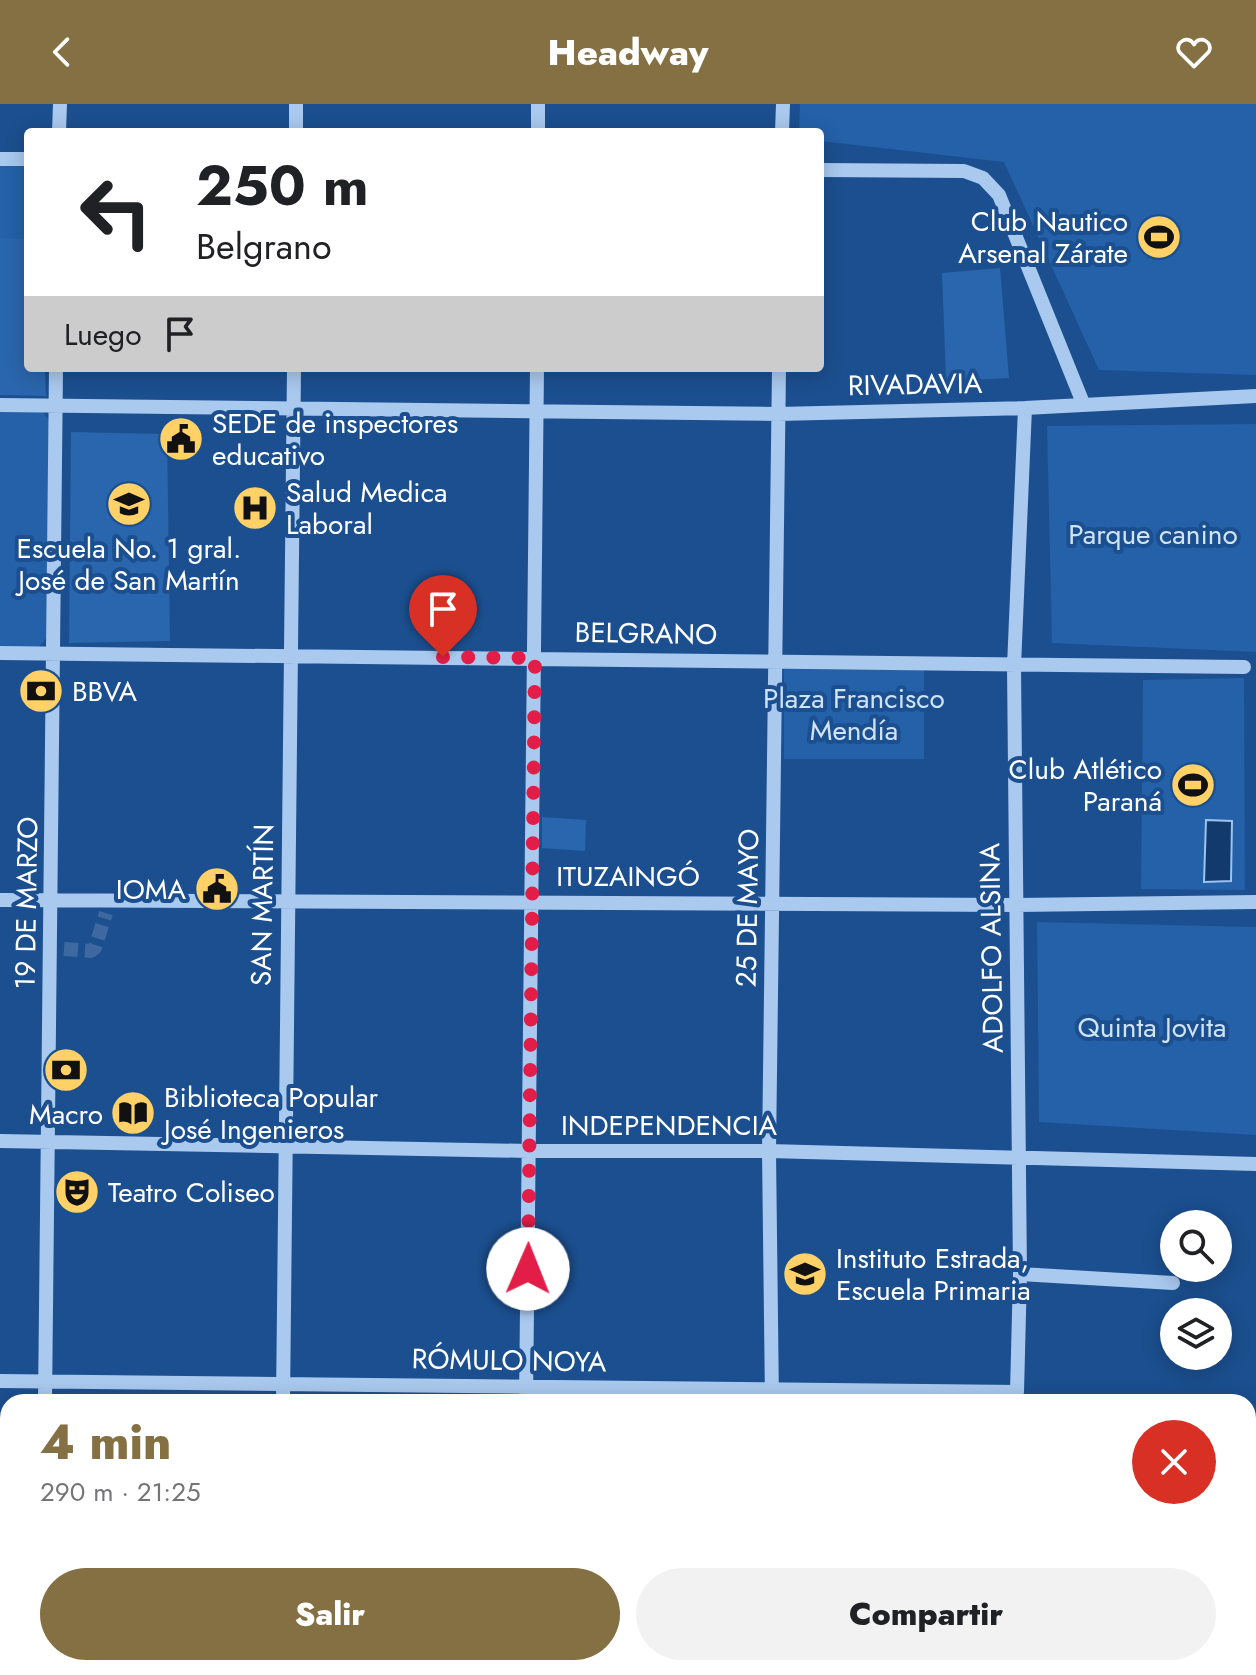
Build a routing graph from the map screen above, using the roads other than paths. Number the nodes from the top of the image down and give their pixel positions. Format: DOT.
graph roads {
  1 [pos="60,104"];
  2 [pos="296,104"];
  3 [pos="538,104"];
  4 [pos="783,104"];
  5 [pos="59,128"];
  6 [pos="296,128"];
  7 [pos="538,128"];
  8 [pos="782,128"];
  9 [pos="0,159"];
  10 [pos="24,159"];
  11 [pos="824,170"];
  12 [pos="56,372"];
  13 [pos="294,372"];
  14 [pos="537,372"];
  15 [pos="779,372"];
  16 [pos="1256,396"];
  17 [pos="1083,403"];
  18 [pos="56,404"];
  19 [pos="0,405"];
  20 [pos="293,408"];
  21 [pos="1025,408"];
  22 [pos="538,411"];
  23 [pos="778,414"];
  24 [pos="0,653"];
  25 [pos="55,653"];
  26 [pos="291,656"];
  27 [pos="535,658"];
  28 [pos="775,661"];
  29 [pos="1014,666"];
  30 [pos="1244,667"];
  31 [pos="0,900"];
  32 [pos="52,901"];
  33 [pos="288,901"];
  34 [pos="532,902"];
  35 [pos="1256,902"];
  36 [pos="773,903"];
  37 [pos="1016,905"];
  38 [pos="0,1141"];
  39 [pos="48,1141"];
  40 [pos="286,1144"];
  41 [pos="529,1151"];
  42 [pos="769,1151"];
  43 [pos="1019,1159"];
  44 [pos="1256,1164"];
  45 [pos="1020,1274"];
  46 [pos="1173,1283"];
  47 [pos="0,1381"];
  48 [pos="46,1381"];
  49 [pos="283,1382"];
  50 [pos="527,1386"];
  51 [pos="1017,1392"];
  52 [pos="45,1394"];
  53 [pos="283,1394"];
  54 [pos="526,1394"];
  55 [pos="723,1394"];
  56 [pos="772,1394"];
  57 [pos="894,1394"];
  1 -- 5 [label="street"];
  2 -- 6 [label="street"];
  3 -- 7 [label="street"];
  4 -- 8 [label="street"];
  9 -- 10 [label="street"];
  11 -- 17 [label="street"];
  12 -- 18 [label="street, 19 DE MARZO"];
  13 -- 20 [label="street, SAN MARTÍN"];
  14 -- 22 [label="street"];
  15 -- 23 [label="street, 25 DE MAYO"];
  16 -- 17 [label="street, RIVADAVIA"];
  17 -- 21 [label="street, RIVADAVIA"];
  18 -- 19 [label="street, RIVADAVIA"];
  18 -- 20 [label="street, RIVADAVIA"];
  18 -- 25 [label="street, 19 DE MARZO"];
  20 -- 22 [label="street, RIVADAVIA"];
  20 -- 26 [label="street, SAN MARTÍN"];
  21 -- 23 [label="street, RIVADAVIA"];
  21 -- 29 [label="street, ADOLFO ALSINA"];
  22 -- 23 [label="street, RIVADAVIA"];
  22 -- 27 [label="street"];
  23 -- 28 [label="street, 25 DE MAYO"];
  24 -- 25 [label="street, BELGRANO"];
  25 -- 26 [label="street, BELGRANO"];
  25 -- 32 [label="street, 19 DE MARZO"];
  26 -- 27 [label="street, BELGRANO"];
  26 -- 33 [label="street, SAN MARTÍN"];
  27 -- 28 [label="street, BELGRANO"];
  27 -- 34 [label="street"];
  28 -- 29 [label="street, BELGRANO"];
  28 -- 36 [label="street, 25 DE MAYO"];
  29 -- 30 [label="street, BELGRANO"];
  29 -- 37 [label="street, ADOLFO ALSINA"];
  31 -- 32 [label="street, ITUZAINGÓ"];
  32 -- 33 [label="street, ITUZAINGÓ"];
  32 -- 39 [label="street, 19 DE MARZO"];
  33 -- 34 [label="street, ITUZAINGÓ"];
  33 -- 40 [label="street, SAN MARTÍN"];
  34 -- 36 [label="street, ITUZAINGÓ"];
  34 -- 41 [label="street"];
  35 -- 37 [label="street, ITUZAINGÓ"];
  36 -- 37 [label="street, ITUZAINGÓ"];
  36 -- 42 [label="street, 25 DE MAYO"];
  37 -- 43 [label="street, ADOLFO ALSINA"];
  38 -- 39 [label="street, INDEPENDENCIA"];
  39 -- 40 [label="street, INDEPENDENCIA"];
  39 -- 48 [label="street, 19 DE MARZO"];
  40 -- 41 [label="street, INDEPENDENCIA"];
  40 -- 49 [label="street, SAN MARTÍN"];
  41 -- 42 [label="street, INDEPENDENCIA"];
  41 -- 50 [label="street"];
  42 -- 43 [label="street, INDEPENDENCIA"];
  42 -- 56 [label="street, 25 DE MAYO"];
  43 -- 44 [label="street, INDEPENDENCIA"];
  43 -- 45 [label="street, ADOLFO ALSINA"];
  45 -- 46 [label="street"];
  45 -- 51 [label="street, ADOLFO ALSINA"];
  47 -- 48 [label="street, RÓMULO NOYA"];
  48 -- 49 [label="street, RÓMULO NOYA"];
  48 -- 52 [label="street, 19 DE MARZO"];
  49 -- 50 [label="street, RÓMULO NOYA"];
  49 -- 53 [label="street, SAN MARTÍN"];
  50 -- 54 [label="street"];
  50 -- 55 [label="street, RÓMULO NOYA"];
  51 -- 57 [label="street, RÓMULO NOYA"];
}
